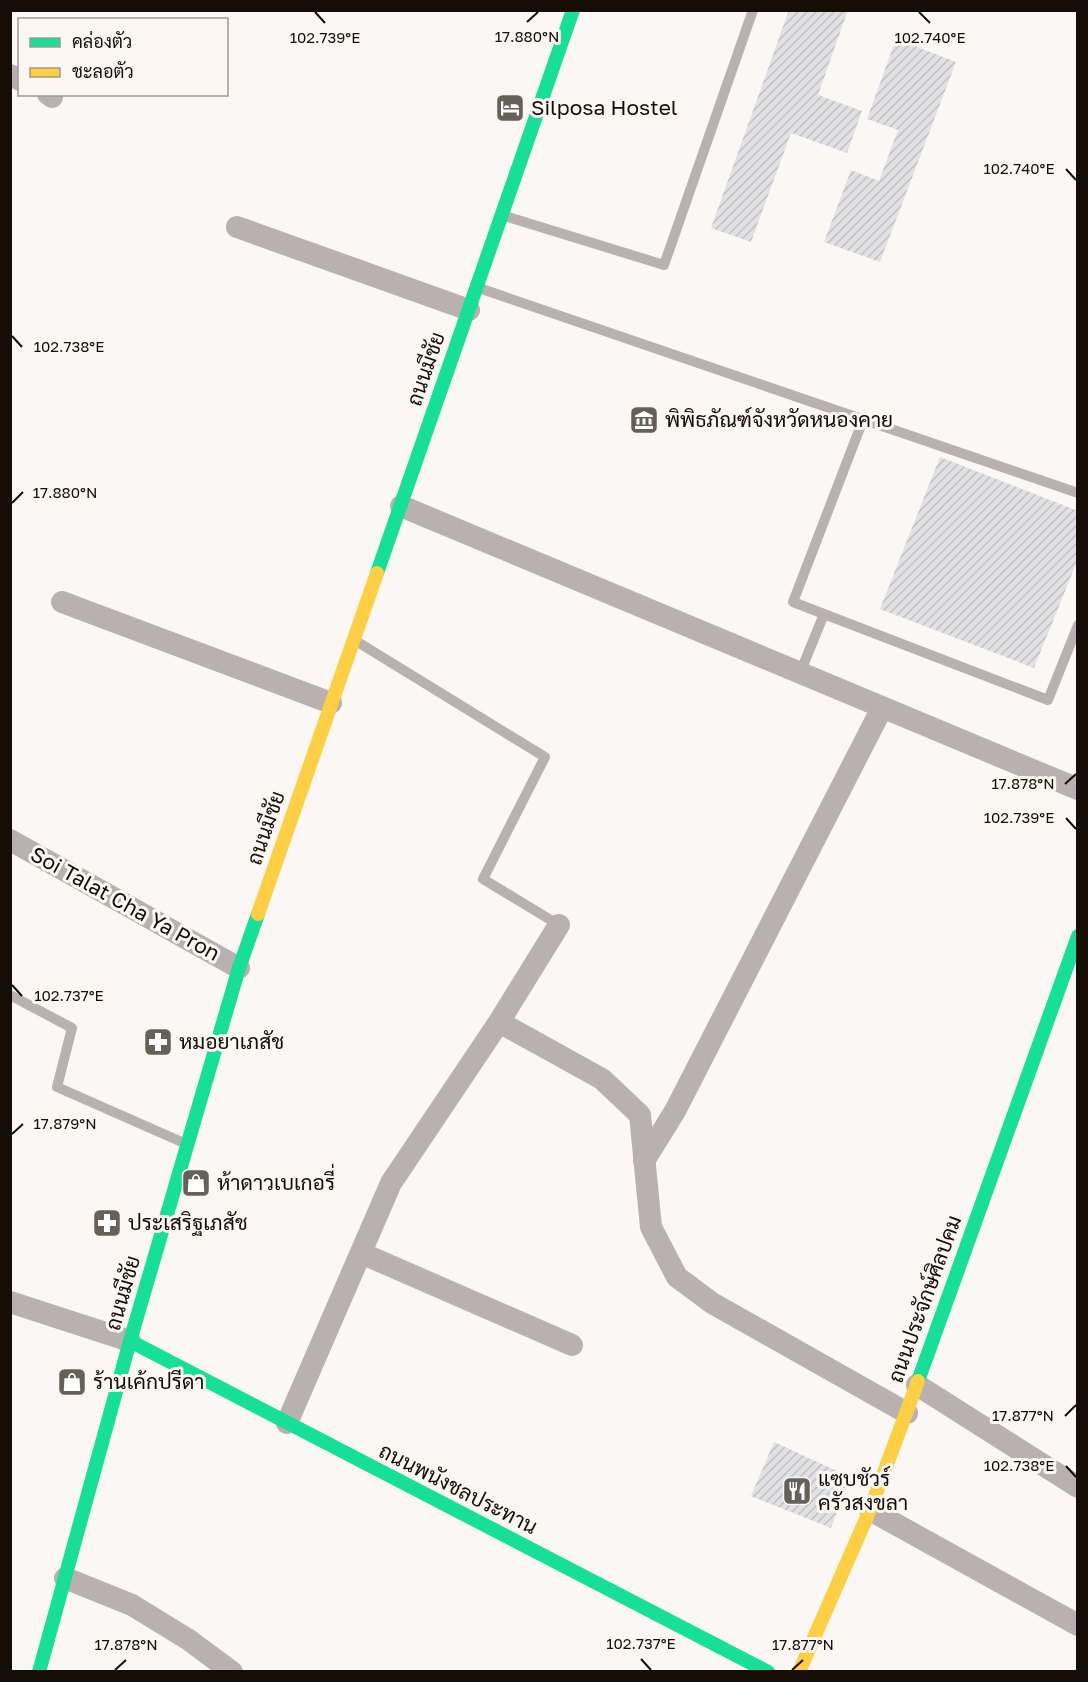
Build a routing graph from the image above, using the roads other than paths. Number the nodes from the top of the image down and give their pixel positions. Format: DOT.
graph roads {
  1 [pos="573,10"];
  2 [pos="753,10"];
  3 [pos="502,215"];
  4 [pos="237,227"];
  5 [pos="476,287"];
  6 [pos="469,310"];
  7 [pos="864,420"];
  8 [pos="1077,494"];
  9 [pos="401,506"];
  10 [pos="62,602"];
  11 [pos="824,614"];
  12 [pos="1077,625"];
  13 [pos="353,639"];
  14 [pos="800,673"];
  15 [pos="331,703"];
  16 [pos="882,708"];
  17 [pos="1077,789"];
  18 [pos="10,840"];
  19 [pos="559,925"];
  20 [pos="1077,936"];
  21 [pos="1073,960"];
  22 [pos="239,968"];
  23 [pos="10,995"];
  24 [pos="499,1022"];
  25 [pos="188,1145"];
  26 [pos="644,1161"];
  27 [pos="361,1253"];
  28 [pos="10,1302"];
  29 [pos="130,1341"];
  30 [pos="572,1345"];
  31 [pos="917,1385"];
  32 [pos="907,1413"];
  33 [pos="287,1423"];
  34 [pos="1077,1487"];
  35 [pos="870,1510"];
  36 [pos="65,1578"];
  37 [pos="1077,1625"];
  38 [pos="39,1671"];
  39 [pos="232,1671"];
  40 [pos="768,1671"];
  41 [pos="799,1671"];
  1 -- 3 [label="street, ถนนมีชัย"];
  2 -- 3 [label="lane"];
  3 -- 5 [label="street, ถนนมีชัย"];
  4 -- 6 [label="street"];
  5 -- 6 [label="street, ถนนมีชัย"];
  5 -- 7 [label="lane"];
  6 -- 9 [label="street, ถนนมีชัย"];
  7 -- 8 [label="lane"];
  7 -- 11 [label="lane"];
  9 -- 13 [label="street, ถนนมีชัย"];
  9 -- 14 [label="street"];
  10 -- 15 [label="street"];
  11 -- 12 [label="lane"];
  11 -- 14 [label="lane"];
  13 -- 15 [label="street, ถนนมีชัย"];
  13 -- 19 [label="lane"];
  14 -- 16 [label="street"];
  15 -- 22 [label="street, ถนนมีชัย"];
  16 -- 17 [label="street"];
  16 -- 26 [label="street"];
  18 -- 22 [label="street, Soi Talat Cha Ya Pron"];
  19 -- 24 [label="street"];
  20 -- 21 [label="street, ถนนประจักษ์ศิลปคม"];
  21 -- 31 [label="street, ถนนประจักษ์ศิลปคม"];
  22 -- 25 [label="street, ถนนมีชัย"];
  23 -- 25 [label="lane"];
  24 -- 26 [label="street"];
  24 -- 27 [label="street"];
  25 -- 29 [label="street, ถนนมีชัย"];
  26 -- 32 [label="street"];
  27 -- 30 [label="street"];
  27 -- 33 [label="street"];
  28 -- 29 [label="street"];
  29 -- 33 [label="street, ถนนพนังชลประทาน"];
  29 -- 36 [label="street, ถนนมีชัย"];
  31 -- 32 [label="street, ถนนประจักษ์ศิลปคม"];
  31 -- 34 [label="street"];
  32 -- 35 [label="street, ถนนประจักษ์ศิลปคม"];
  33 -- 40 [label="street, ถนนพนังชลประทาน"];
  35 -- 37 [label="street"];
  35 -- 41 [label="street, ถนนประจักษ์ศิลปคม"];
  36 -- 38 [label="street, ถนนมีชัย"];
  36 -- 39 [label="street"];
}
